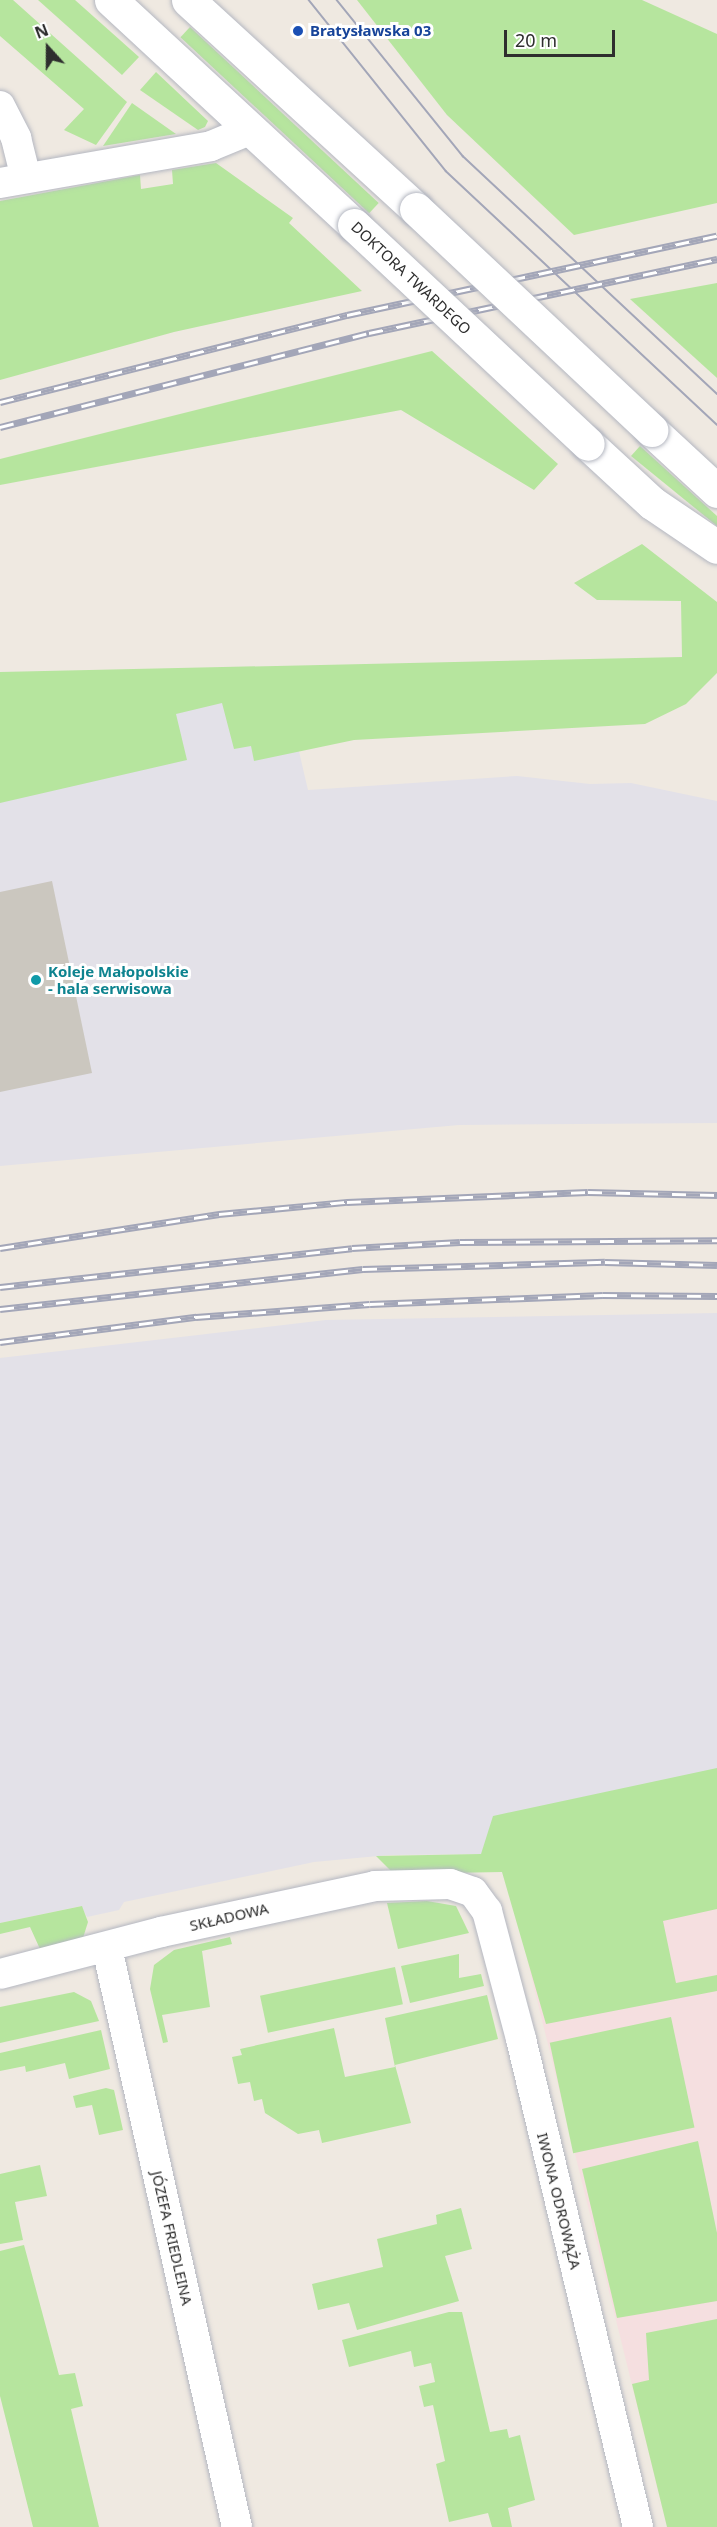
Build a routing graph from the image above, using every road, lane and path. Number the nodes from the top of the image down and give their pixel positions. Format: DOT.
graph roads {
  1 [pos="111,0"];
  2 [pos="192,2"];
  3 [pos="0,106"];
  4 [pos="252,129"];
  5 [pos="13,180"];
  6 [pos="717,491"];
  7 [pos="717,547"];
  8 [pos="462,1887"];
  9 [pos="107,1948"];
  10 [pos="0,1974"];
  11 [pos="237,2527"];
  12 [pos="638,2527"];
  1 -- 4 [label="street, DOKTORA TWARDEGO"];
  2 -- 6 [label="street, bridge"];
  3 -- 5 [label="street"];
  4 -- 5 [label="street"];
  4 -- 7 [label="street, DOKTORA TWARDEGO, bridge"];
  8 -- 9 [label="street, SKŁADOWA"];
  8 -- 12 [label="street, IWONA ODROWĄŻA"];
  9 -- 10 [label="street, SKŁADOWA"];
  9 -- 11 [label="street, JÓZEFA FRIEDLEINA"];
}
